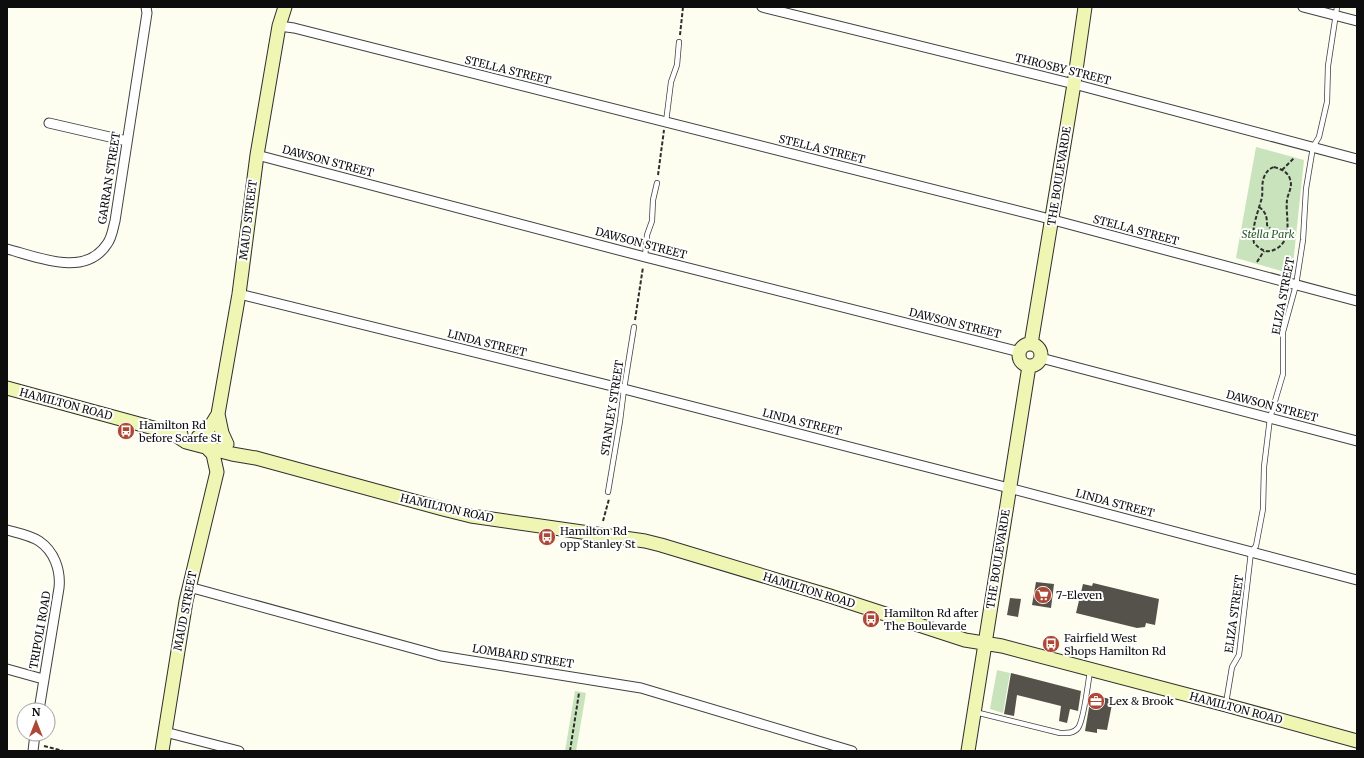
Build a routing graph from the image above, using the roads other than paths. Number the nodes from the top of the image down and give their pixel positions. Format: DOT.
graph roads {
  1 [pos="146,7"];
  2 [pos="278,7"];
  3 [pos="285,7"];
  4 [pos="762,7"];
  5 [pos="1085,7"];
  6 [pos="1303,7"];
  7 [pos="1336,11"];
  8 [pos="1357,21"];
  9 [pos="279,26"];
  10 [pos="679,42"];
  11 [pos="1074,84"];
  12 [pos="666,122"];
  13 [pos="49,123"];
  14 [pos="127,142"];
  15 [pos="1313,147"];
  16 [pos="257,155"];
  17 [pos="1357,159"];
  18 [pos="657,183"];
  19 [pos="1052,220"];
  20 [pos="7,248"];
  21 [pos="645,257"];
  22 [pos="1296,284"];
  23 [pos="239,294"];
  24 [pos="1357,301"];
  25 [pos="634,327"];
  26 [pos="1032,344"];
  27 [pos="1020,352"];
  28 [pos="1041,358"];
  29 [pos="1028,366"];
  30 [pos="7,388"];
  31 [pos="624,389"];
  32 [pos="218,414"];
  33 [pos="1270,418"];
  34 [pos="172,433"];
  35 [pos="198,437"];
  36 [pos="1357,441"];
  37 [pos="228,444"];
  38 [pos="208,448"];
  39 [pos="237,455"];
  40 [pos="256,458"];
  41 [pos="217,472"];
  42 [pos="1009,488"];
  43 [pos="608,492"];
  44 [pos="7,530"];
  45 [pos="1251,552"];
  46 [pos="1357,580"];
  47 [pos="189,587"];
  48 [pos="984,643"];
  49 [pos="7,669"];
  50 [pos="1090,670"];
  51 [pos="44,679"];
  52 [pos="40,702"];
  53 [pos="1226,705"];
  54 [pos="974,712"];
  55 [pos="165,732"];
  56 [pos="1357,741"];
  57 [pos="162,751"];
  58 [pos="239,751"];
  59 [pos="852,751"];
  60 [pos="968,751"];
  1 -- 14 [label="street, GARRAN STREET"];
  2 -- 9 [label="street, MAUD STREET"];
  3 -- 9 [label="street, MAUD STREET"];
  4 -- 11 [label="street, THROSBY STREET"];
  5 -- 11 [label="street, THE BOULEVARDE"];
  6 -- 7 [label="street"];
  7 -- 8 [label="street"];
  7 -- 15 [label="lane, ELIZA STREET"];
  9 -- 12 [label="street, STELLA STREET"];
  9 -- 16 [label="street, MAUD STREET"];
  10 -- 12 [label="lane"];
  11 -- 15 [label="street, THROSBY STREET"];
  11 -- 19 [label="street, THE BOULEVARDE"];
  12 -- 19 [label="street, STELLA STREET"];
  13 -- 14 [label="street"];
  14 -- 20 [label="street, GARRAN STREET"];
  15 -- 17 [label="street, THROSBY STREET"];
  15 -- 22 [label="lane, ELIZA STREET"];
  16 -- 21 [label="street, DAWSON STREET"];
  16 -- 23 [label="street, MAUD STREET"];
  18 -- 21 [label="lane"];
  19 -- 22 [label="street, STELLA STREET"];
  19 -- 26 [label="street, THE BOULEVARDE"];
  21 -- 27 [label="street, DAWSON STREET"];
  22 -- 24 [label="street, STELLA STREET"];
  22 -- 33 [label="lane, ELIZA STREET"];
  23 -- 31 [label="street, LINDA STREET"];
  23 -- 32 [label="street, MAUD STREET"];
  25 -- 31 [label="lane, STANLEY STREET"];
  26 -- 27 [label="street"];
  26 -- 28 [label="street"];
  27 -- 29 [label="street"];
  28 -- 29 [label="street"];
  28 -- 33 [label="street, DAWSON STREET"];
  29 -- 42 [label="street, THE BOULEVARDE"];
  30 -- 34 [label="street, HAMILTON ROAD"];
  31 -- 42 [label="street, LINDA STREET"];
  31 -- 43 [label="lane, STANLEY STREET"];
  32 -- 35 [label="street, MAUD STREET"];
  32 -- 37 [label="street, MAUD STREET"];
  33 -- 36 [label="street, DAWSON STREET"];
  33 -- 45 [label="lane, ELIZA STREET"];
  34 -- 35 [label="street, HAMILTON ROAD"];
  34 -- 38 [label="street, HAMILTON ROAD"];
  35 -- 37 [label="street, HAMILTON ROAD"];
  37 -- 40 [label="street, HAMILTON ROAD"];
  38 -- 39 [label="street, HAMILTON ROAD"];
  38 -- 41 [label="street, MAUD STREET"];
  39 -- 40 [label="street, HAMILTON ROAD"];
  39 -- 41 [label="street"];
  40 -- 48 [label="street, HAMILTON ROAD"];
  41 -- 47 [label="street, MAUD STREET"];
  42 -- 45 [label="street, LINDA STREET"];
  42 -- 48 [label="street, THE BOULEVARDE"];
  44 -- 51 [label="street, TRIPOLI ROAD"];
  45 -- 46 [label="street, LINDA STREET"];
  45 -- 53 [label="lane, ELIZA STREET"];
  47 -- 55 [label="street, MAUD STREET"];
  47 -- 59 [label="street, LOMBARD STREET"];
  48 -- 50 [label="street, HAMILTON ROAD"];
  48 -- 54 [label="street, THE BOULEVARDE"];
  49 -- 51 [label="street"];
  50 -- 53 [label="street, HAMILTON ROAD"];
  50 -- 54 [label="lane"];
  51 -- 52 [label="street, TRIPOLI ROAD"];
  53 -- 56 [label="street, HAMILTON ROAD"];
  54 -- 60 [label="street, THE BOULEVARDE"];
  55 -- 57 [label="street, MAUD STREET"];
  55 -- 58 [label="street"];
}
